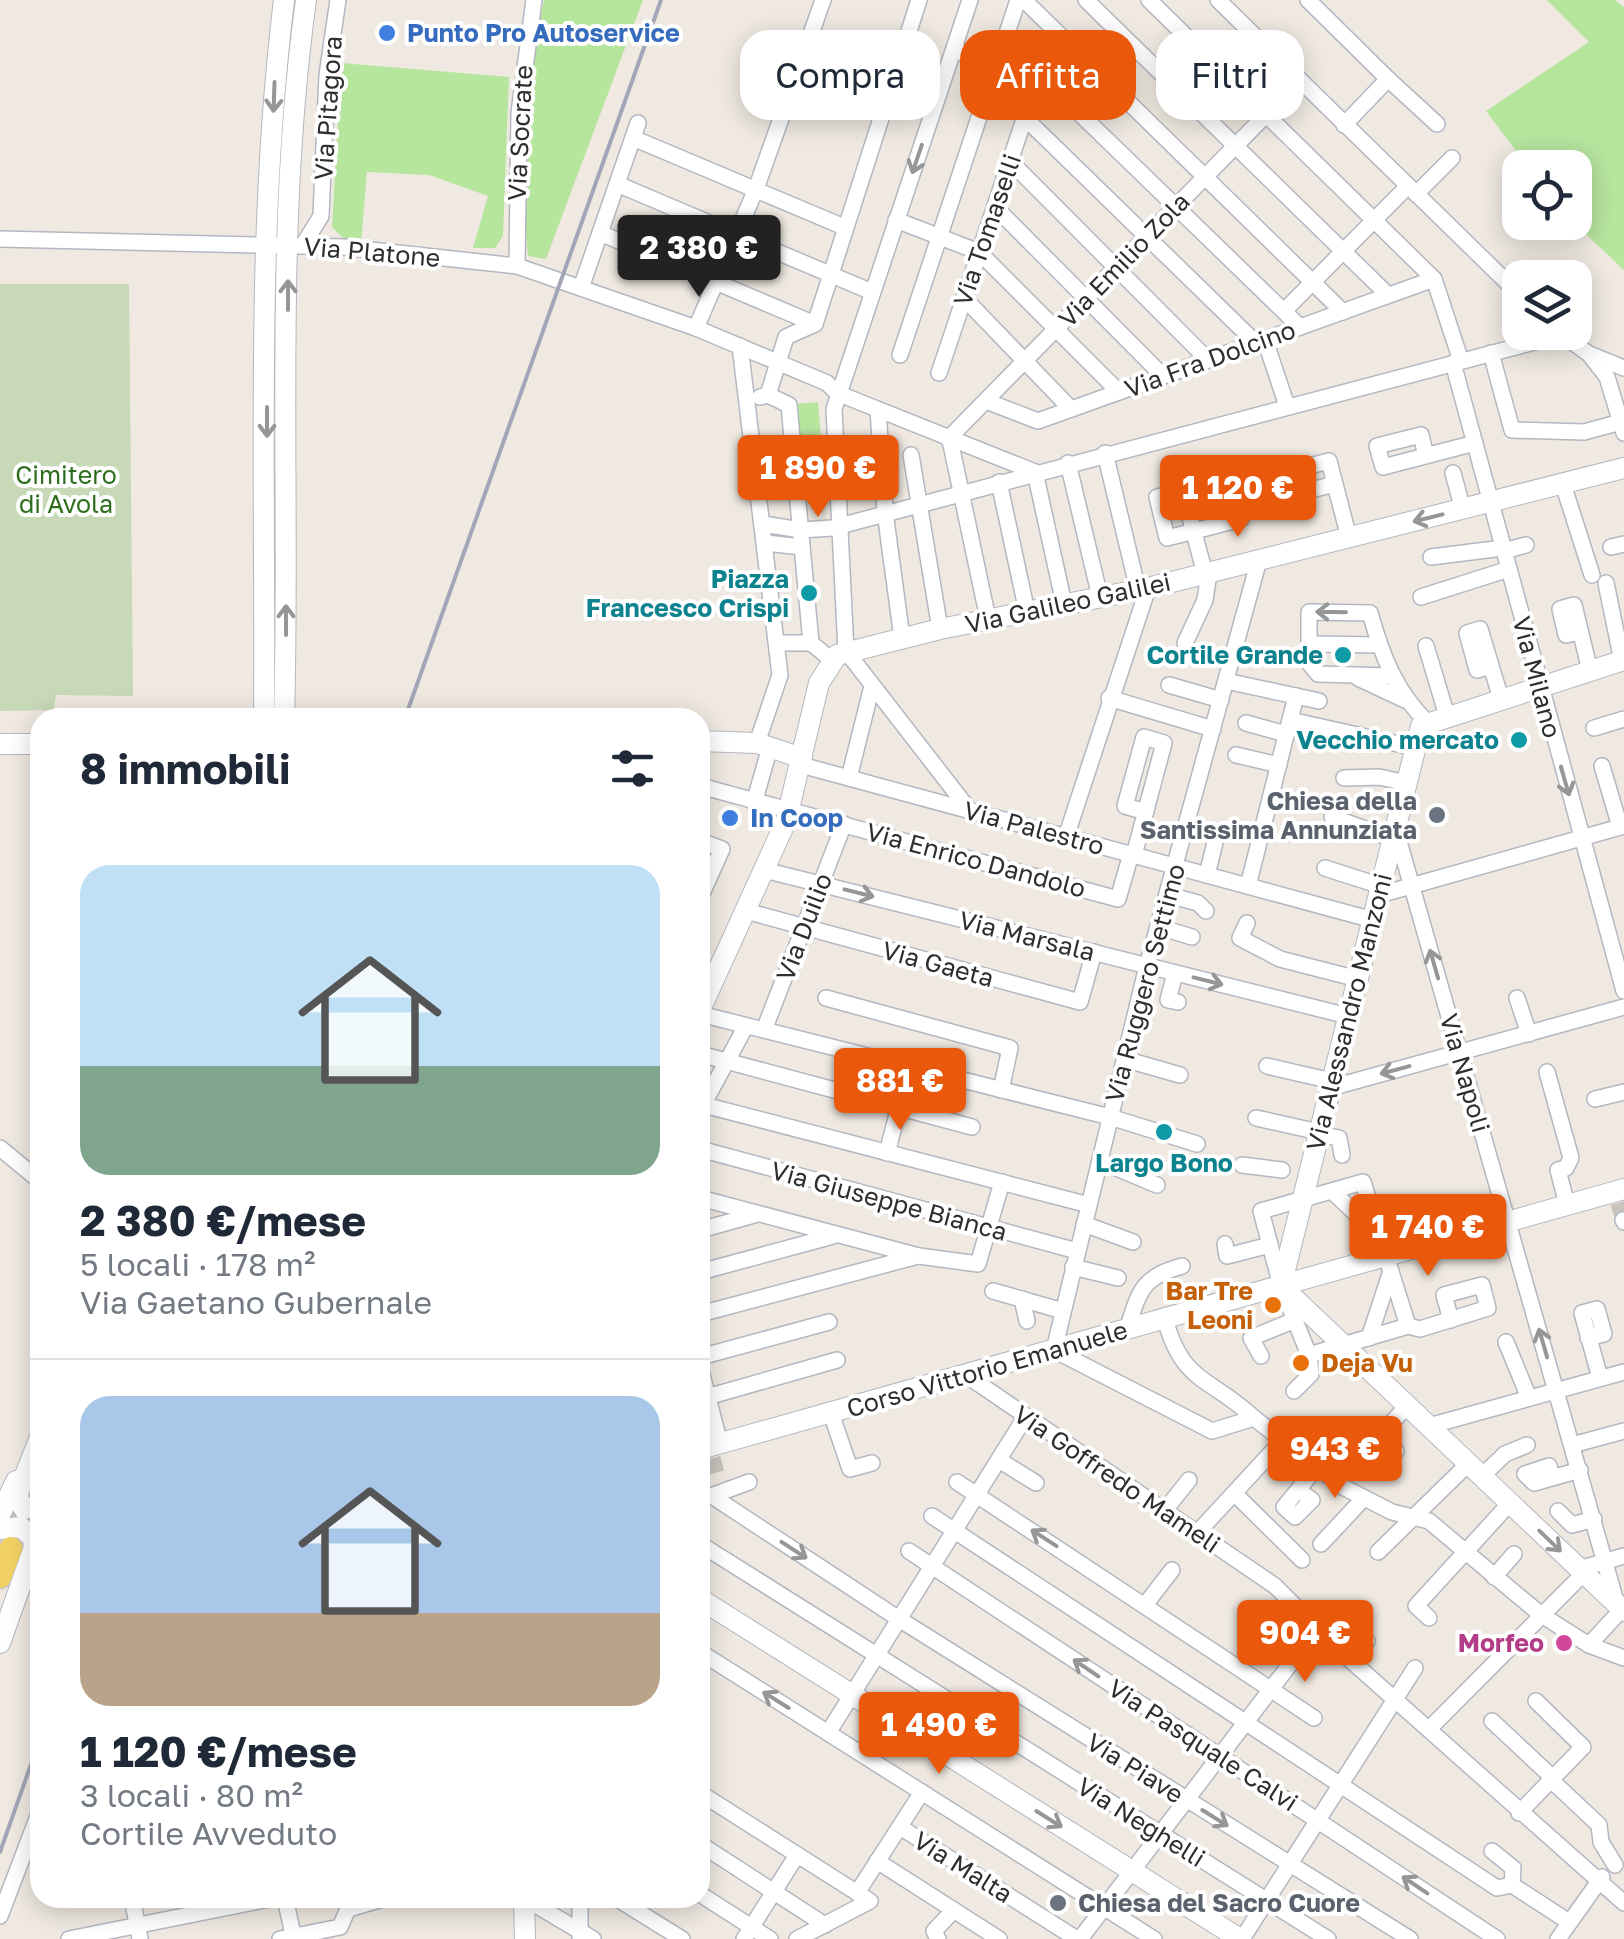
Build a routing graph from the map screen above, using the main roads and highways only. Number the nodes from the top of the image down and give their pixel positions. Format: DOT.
graph roads {
  1 [pos="5,1539"];
  2 [pos="0,1577"];
  1 -- 2 [label="main road"];
}
